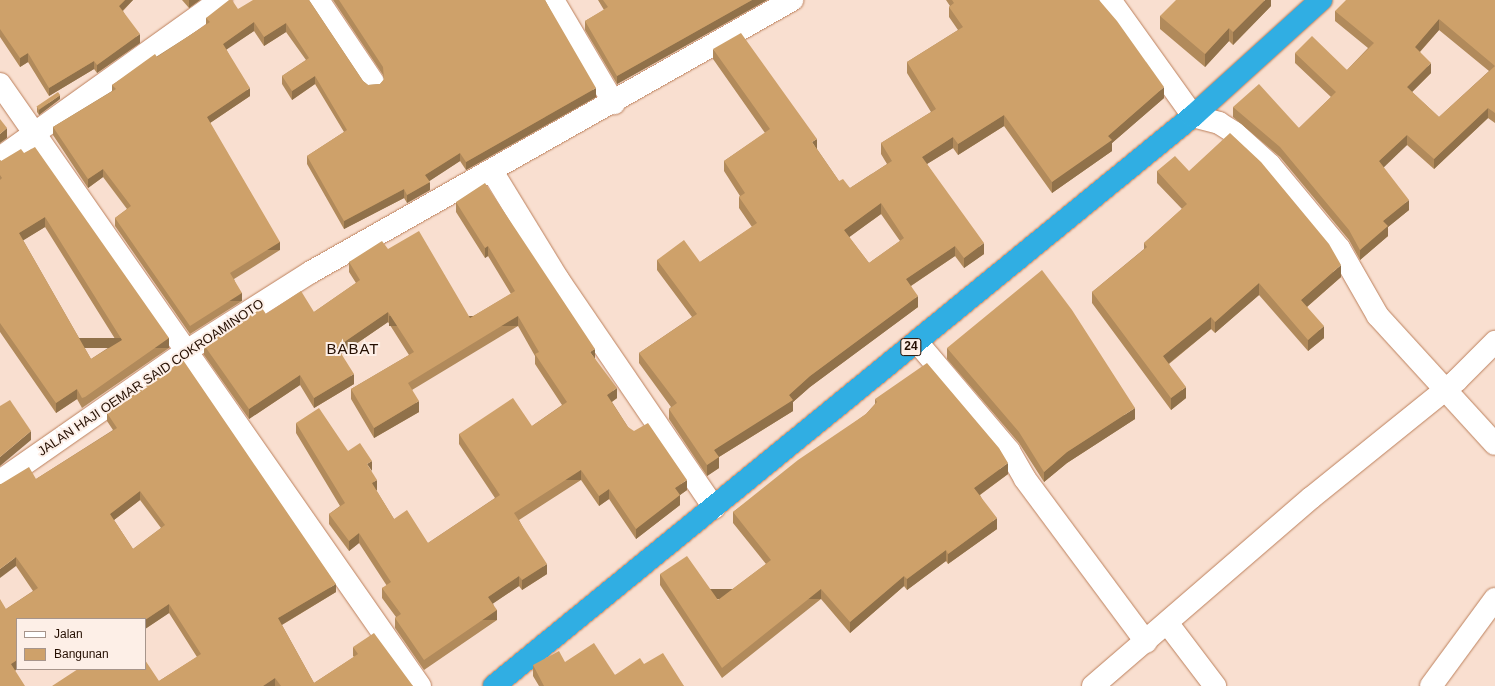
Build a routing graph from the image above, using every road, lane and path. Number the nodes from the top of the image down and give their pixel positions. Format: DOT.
graph roads {
  1 [pos="222,0"];
  2 [pos="318,0"];
  3 [pos="553,0"];
  4 [pos="792,0"];
  5 [pos="1110,0"];
  6 [pos="1321,0"];
  7 [pos="373,82"];
  8 [pos="0,84"];
  9 [pos="614,104"];
  10 [pos="1193,116"];
  11 [pos="35,134"];
  12 [pos="0,158"];
  13 [pos="492,171"];
  14 [pos="917,342"];
  15 [pos="1495,342"];
  16 [pos="188,350"];
  17 [pos="1446,390"];
  18 [pos="1495,444"];
  19 [pos="0,481"];
  20 [pos="714,508"];
  21 [pos="1495,599"];
  22 [pos="1168,624"];
  23 [pos="1146,642"];
  24 [pos="420,686"];
  25 [pos="494,686"];
  26 [pos="1093,686"];
  27 [pos="1215,686"];
  28 [pos="1431,686"];
  1 -- 11 [label="street"];
  2 -- 7 [label="street"];
  3 -- 9 [label="street"];
  4 -- 9 [label="street, JALAN HAJI OEMAR SAID COKROAMINOTO"];
  5 -- 10 [label="street"];
  6 -- 10 [label="highway, 24"];
  8 -- 11 [label="street"];
  9 -- 13 [label="street, JALAN HAJI OEMAR SAID COKROAMINOTO"];
  10 -- 14 [label="highway, 24"];
  10 -- 17 [label="street"];
  11 -- 12 [label="street"];
  11 -- 16 [label="street"];
  13 -- 16 [label="street, JALAN HAJI OEMAR SAID COKROAMINOTO"];
  13 -- 20 [label="street"];
  14 -- 20 [label="highway, 24"];
  14 -- 23 [label="street"];
  15 -- 17 [label="street"];
  16 -- 19 [label="street, JALAN HAJI OEMAR SAID COKROAMINOTO"];
  16 -- 24 [label="street"];
  17 -- 18 [label="street"];
  17 -- 22 [label="street"];
  20 -- 25 [label="highway, 24"];
  21 -- 28 [label="street"];
  22 -- 23 [label="street"];
  22 -- 27 [label="street"];
  23 -- 26 [label="street"];
}
